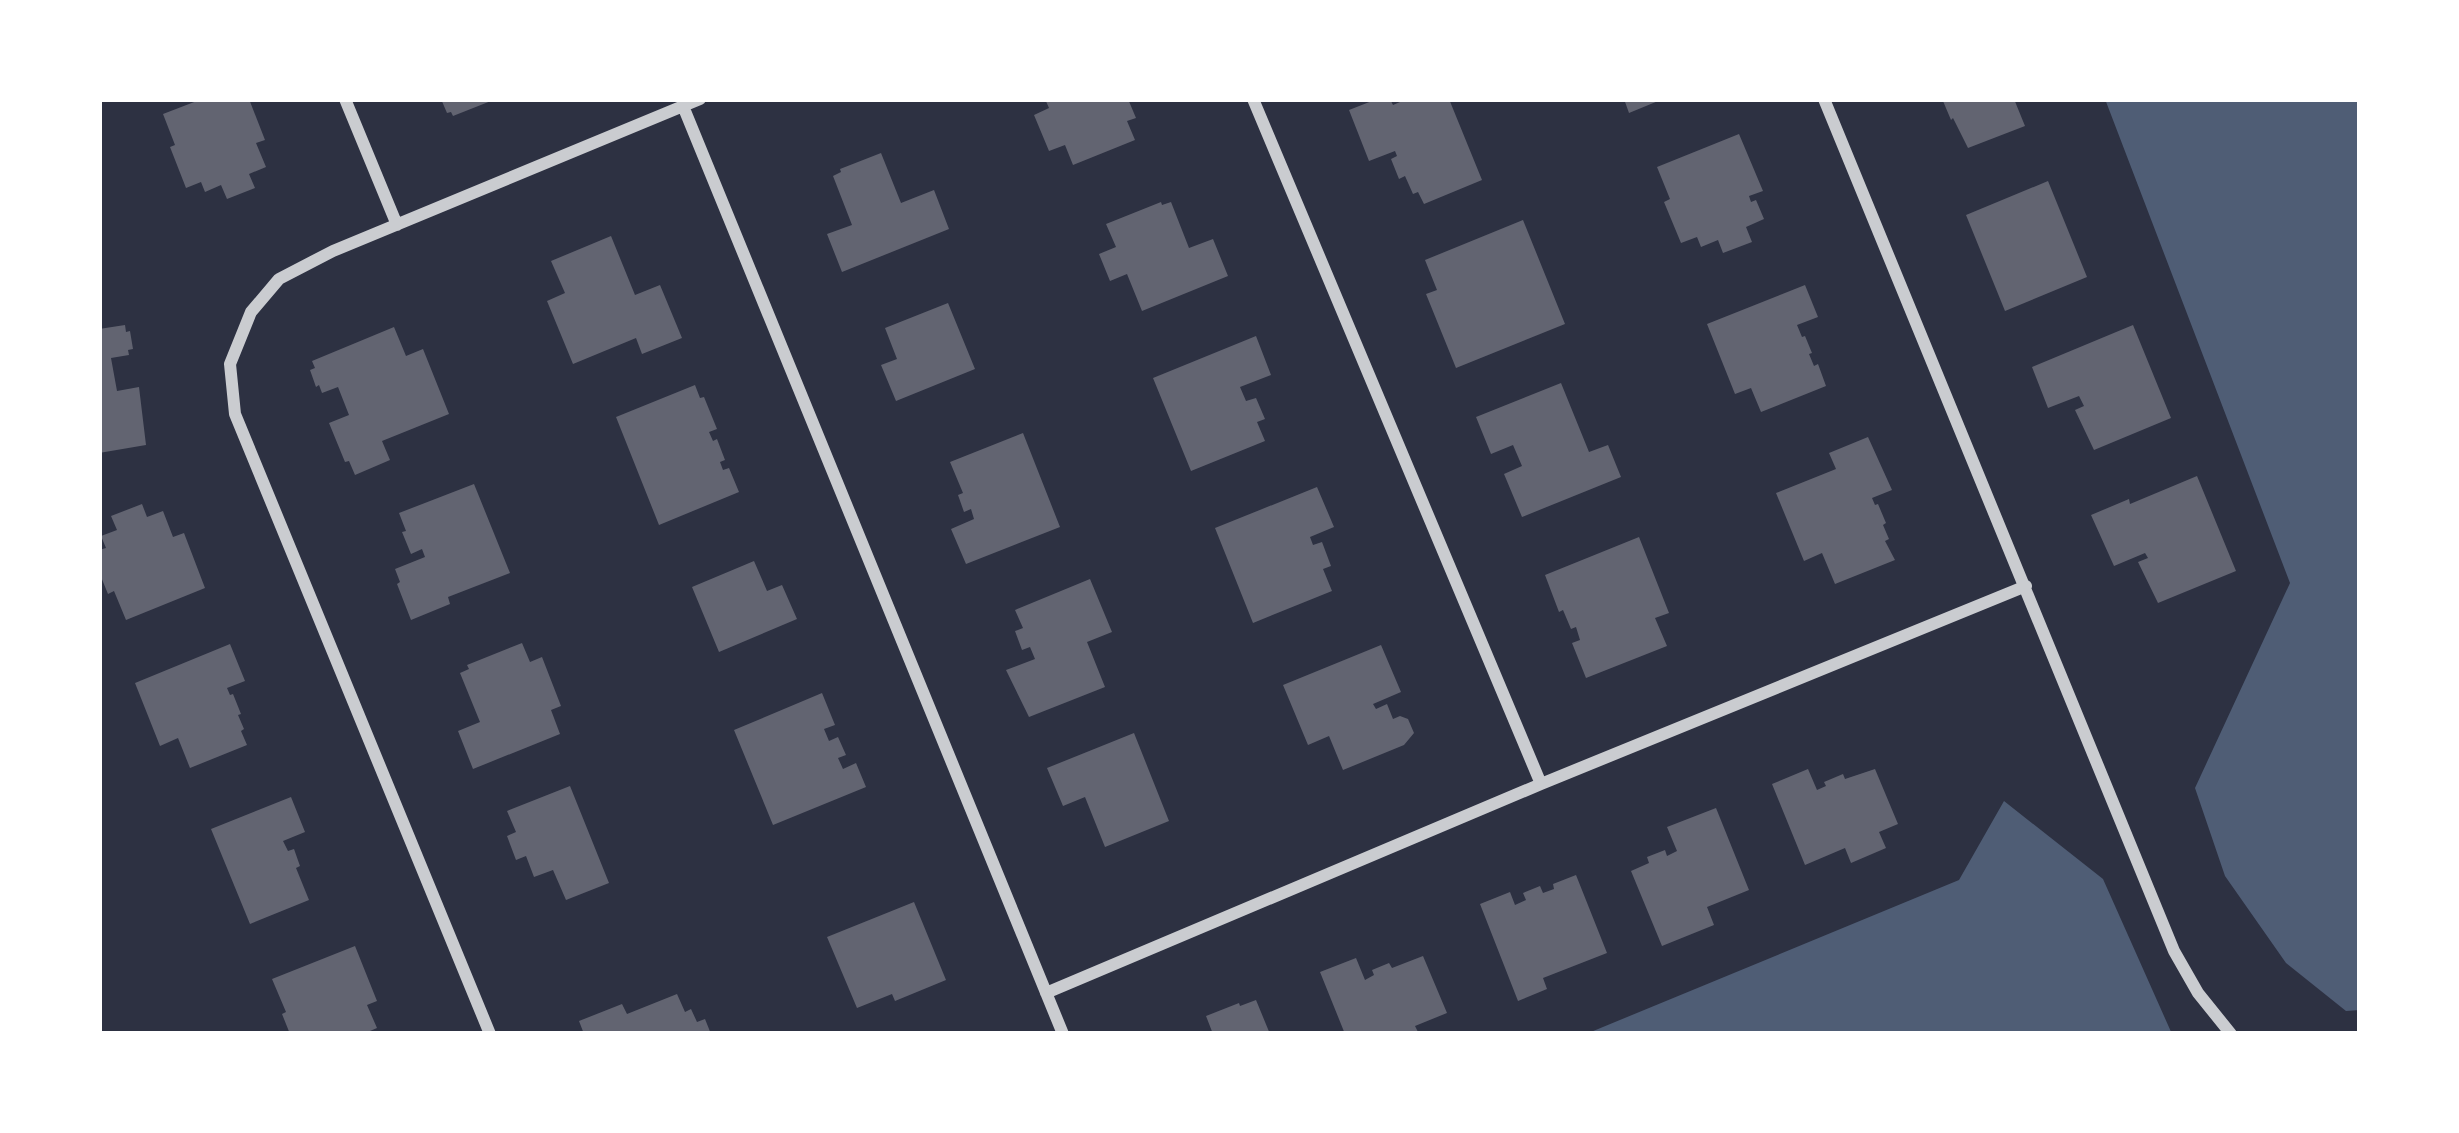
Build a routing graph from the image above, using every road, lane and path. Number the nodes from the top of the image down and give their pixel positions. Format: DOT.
graph roads {
  1 [pos="345,99"];
  2 [pos="700,99"];
  3 [pos="1253,99"];
  4 [pos="1824,99"];
  5 [pos="683,106"];
  6 [pos="397,225"];
  7 [pos="2026,586"];
  8 [pos="1541,784"];
  9 [pos="1046,993"];
  10 [pos="490,1034"];
  11 [pos="1063,1034"];
  12 [pos="2231,1034"];
  1 -- 6 [label="street"];
  2 -- 5 [label="street"];
  3 -- 8 [label="street"];
  4 -- 7 [label="street"];
  5 -- 6 [label="street"];
  5 -- 9 [label="street"];
  6 -- 10 [label="street"];
  7 -- 8 [label="street"];
  7 -- 12 [label="street"];
  8 -- 9 [label="street"];
  9 -- 11 [label="street"];
}
